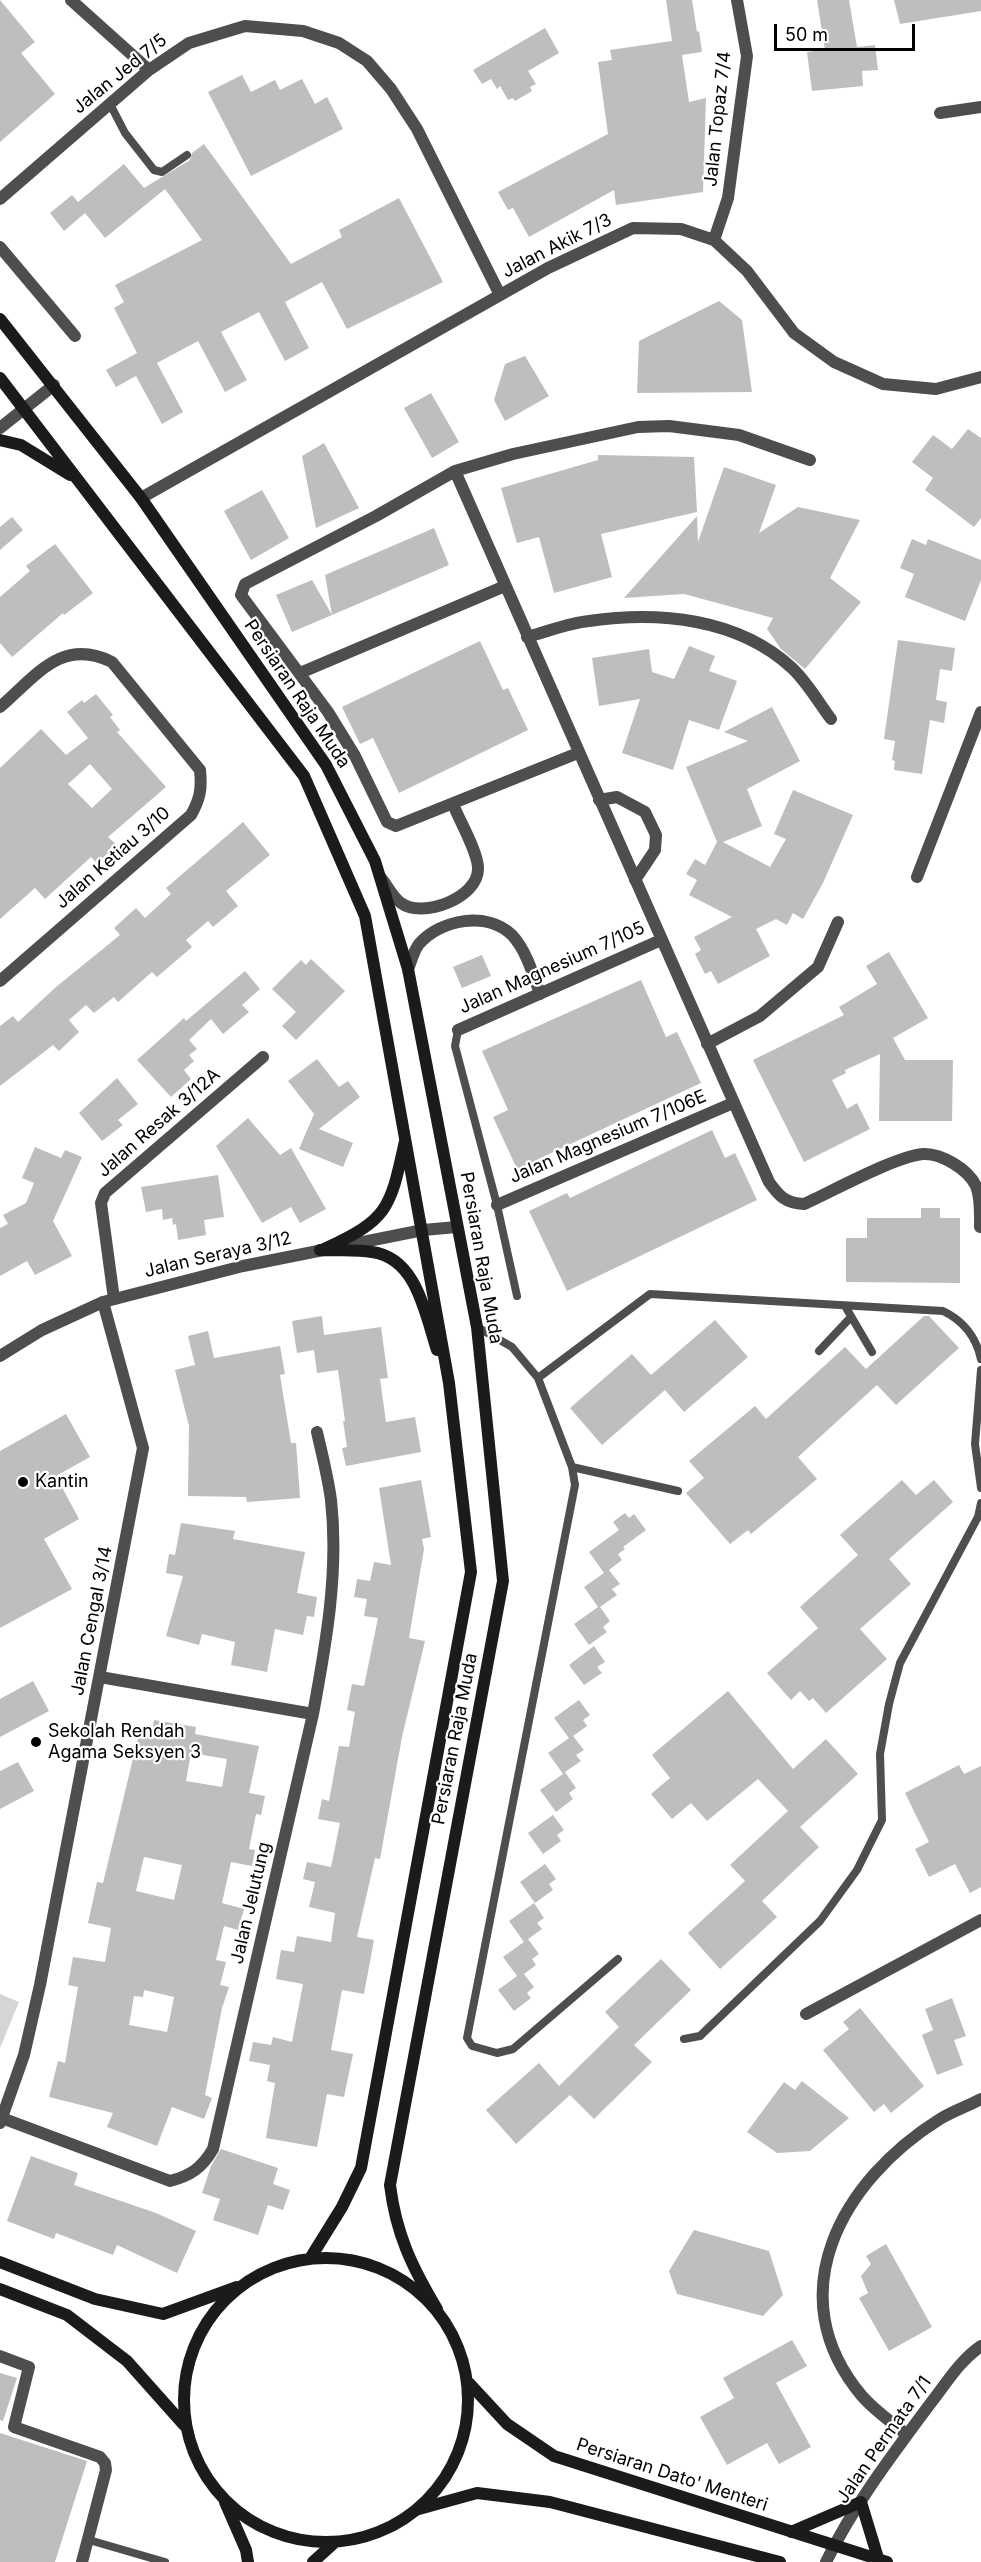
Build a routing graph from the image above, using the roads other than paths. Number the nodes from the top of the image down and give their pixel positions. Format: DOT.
graph roads {
  1 [pos="71,0"];
  2 [pos="738,0"];
  3 [pos="149,70"];
  4 [pos="110,104"];
  5 [pos="981,107"];
  6 [pos="940,113"];
  7 [pos="187,155"];
  8 [pos="0,199"];
  9 [pos="714,240"];
  10 [pos="0,247"];
  11 [pos="500,295"];
  12 [pos="0,319"];
  13 [pos="75,336"];
  14 [pos="981,377"];
  15 [pos="0,378"];
  16 [pos="54,386"];
  17 [pos="23,409"];
  18 [pos="0,428"];
  19 [pos="0,440"];
  20 [pos="810,460"];
  21 [pos="455,471"];
  22 [pos="76,478"];
  23 [pos="141,498"];
  24 [pos="505,586"];
  25 [pos="527,637"];
  26 [pos="300,673"];
  27 [pos="0,707"];
  28 [pos="981,712"];
  29 [pos="831,719"];
  30 [pos="578,753"];
  31 [pos="599,800"];
  32 [pos="453,804"];
  33 [pos="917,877"];
  34 [pos="381,878"];
  35 [pos="634,880"];
  36 [pos="838,922"];
  37 [pos="661,940"];
  38 [pos="408,969"];
  39 [pos="0,981"];
  40 [pos="540,994"];
  41 [pos="458,1029"];
  42 [pos="707,1044"];
  43 [pos="263,1057"];
  44 [pos="734,1103"];
  45 [pos="406,1136"];
  46 [pos="497,1205"];
  47 [pos="458,1227"];
  48 [pos="980,1227"];
  49 [pos="423,1230"];
  50 [pos="320,1250"];
  51 [pos="517,1296"];
  52 [pos="108,1301"];
  53 [pos="845,1306"];
  54 [pos="851,1317"];
  55 [pos="477,1327"];
  56 [pos="819,1351"];
  57 [pos="872,1352"];
  58 [pos="0,1356"];
  59 [pos="981,1359"];
  60 [pos="981,1370"];
  61 [pos="538,1378"];
  62 [pos="449,1383"];
  63 [pos="317,1432"];
  64 [pos="572,1467"];
  65 [pos="981,1488"];
  66 [pos="678,1491"];
  67 [pos="981,1503"];
  68 [pos="980,1520"];
  69 [pos="100,1677"];
  70 [pos="313,1714"];
  71 [pos="981,1920"];
  72 [pos="618,1959"];
  73 [pos="806,2013"];
  74 [pos="684,2039"];
  75 [pos="981,2099"];
  76 [pos="1,2120"];
  77 [pos="311,2257"];
  78 [pos="0,2262"];
  79 [pos="239,2286"];
  80 [pos="0,2289"];
  81 [pos="437,2309"];
  82 [pos="981,2346"];
  83 [pos="0,2356"];
  84 [pos="469,2383"];
  85 [pos="184,2425"];
  86 [pos="907,2435"];
  87 [pos="225,2502"];
  88 [pos="861,2502"];
  89 [pos="417,2509"];
  90 [pos="791,2532"];
  91 [pos="89,2540"];
  92 [pos="334,2543"];
  93 [pos="834,2546"];
  94 [pos="883,2560"];
  95 [pos="82,2562"];
  96 [pos="165,2562"];
  97 [pos="248,2562"];
  98 [pos="313,2562"];
  99 [pos="780,2562"];
  100 [pos="826,2562"];
  1 -- 3 [label="street"];
  2 -- 9 [label="street, Jalan Topaz 7/4"];
  3 -- 4 [label="street, Jalan Jed 7/5"];
  3 -- 11 [label="street, Jalan Jed 7/5"];
  4 -- 7 [label="lane"];
  4 -- 8 [label="street, Jalan Jed 7/5"];
  5 -- 6 [label="street"];
  9 -- 11 [label="street, Jalan Akik 7/3"];
  9 -- 14 [label="street, Jalan Akik 7/3"];
  10 -- 13 [label="street"];
  11 -- 23 [label="street, Jalan Akik 7/3"];
  12 -- 16 [label="main road, Persiaran Raja Muda"];
  15 -- 17 [label="main road, Persiaran Raja Muda"];
  16 -- 17 [label="street"];
  16 -- 23 [label="main road, Persiaran Raja Muda"];
  17 -- 18 [label="street"];
  17 -- 22 [label="main road, Persiaran Raja Muda"];
  19 -- 22 [label="main road"];
  20 -- 21 [label="street"];
  21 -- 24 [label="street"];
  21 -- 26 [label="street"];
  22 -- 45 [label="main road, Persiaran Raja Muda"];
  23 -- 34 [label="main road, Persiaran Raja Muda"];
  24 -- 25 [label="street"];
  24 -- 26 [label="street"];
  25 -- 29 [label="street"];
  25 -- 30 [label="street"];
  26 -- 32 [label="street"];
  27 -- 39 [label="street, Jalan Ketiau 3/10"];
  28 -- 33 [label="street"];
  30 -- 31 [label="street"];
  30 -- 32 [label="street"];
  31 -- 35 [label="street"];
  31 -- 35 [label="street"];
  32 -- 34 [label="street"];
  34 -- 38 [label="main road, Persiaran Raja Muda"];
  35 -- 37 [label="street"];
  36 -- 42 [label="street"];
  37 -- 40 [label="street, Jalan Magnesium 7/105"];
  37 -- 42 [label="street"];
  38 -- 40 [label="street"];
  38 -- 47 [label="main road, Persiaran Raja Muda"];
  40 -- 41 [label="street, Jalan Magnesium 7/105"];
  41 -- 46 [label="lane"];
  42 -- 44 [label="street"];
  43 -- 52 [label="street, Jalan Resak 3/12A"];
  44 -- 46 [label="street, Jalan Magnesium 7/106E"];
  44 -- 48 [label="street"];
  45 -- 49 [label="main road, Persiaran Raja Muda"];
  45 -- 50 [label="main road"];
  46 -- 51 [label="lane"];
  47 -- 49 [label="street, Jalan Seraya 3/12"];
  47 -- 55 [label="main road, Persiaran Raja Muda"];
  49 -- 50 [label="street, Jalan Seraya 3/12"];
  49 -- 62 [label="main road, Persiaran Raja Muda"];
  50 -- 52 [label="street, Jalan Seraya 3/12"];
  50 -- 62 [label="main road"];
  52 -- 58 [label="street, Jalan Seraya 3/12"];
  52 -- 69 [label="street, Jalan Cengal 3/14"];
  53 -- 54 [label="lane"];
  53 -- 59 [label="lane"];
  53 -- 61 [label="lane"];
  54 -- 56 [label="lane"];
  54 -- 57 [label="lane"];
  55 -- 61 [label="lane"];
  55 -- 81 [label="main road, Persiaran Raja Muda"];
  60 -- 65 [label="lane"];
  61 -- 64 [label="lane"];
  62 -- 77 [label="main road, Persiaran Raja Muda"];
  63 -- 70 [label="street, Jalan Jelutung"];
  64 -- 66 [label="lane"];
  64 -- 72 [label="lane"];
  67 -- 68 [label="lane"];
  68 -- 74 [label="lane"];
  69 -- 70 [label="street"];
  69 -- 76 [label="street, Jalan Cengal 3/14"];
  70 -- 76 [label="street, Jalan Jelutung"];
  71 -- 73 [label="street"];
  75 -- 86 [label="street"];
  77 -- 79 [label="main road"];
  77 -- 81 [label="main road"];
  78 -- 79 [label="main road"];
  79 -- 85 [label="main road"];
  80 -- 85 [label="main road"];
  81 -- 84 [label="main road, Persiaran Raja Muda"];
  82 -- 86 [label="street, Jalan Permata 7/1"];
  83 -- 91 [label="street"];
  84 -- 89 [label="main road"];
  84 -- 90 [label="main road, Persiaran Dato' Menteri"];
  85 -- 87 [label="main road"];
  86 -- 88 [label="street, Jalan Permata 7/1"];
  87 -- 92 [label="main road"];
  87 -- 97 [label="main road"];
  88 -- 90 [label="main road"];
  88 -- 93 [label="street, Jalan Permata 7/1"];
  88 -- 94 [label="main road"];
  89 -- 92 [label="main road"];
  89 -- 99 [label="main road"];
  90 -- 93 [label="main road, Persiaran Dato' Menteri"];
  91 -- 95 [label="street"];
  91 -- 96 [label="lane"];
  92 -- 98 [label="main road"];
  93 -- 94 [label="main road, Persiaran Dato' Menteri"];
  93 -- 100 [label="street, Jalan Permata 7/1"];
}
